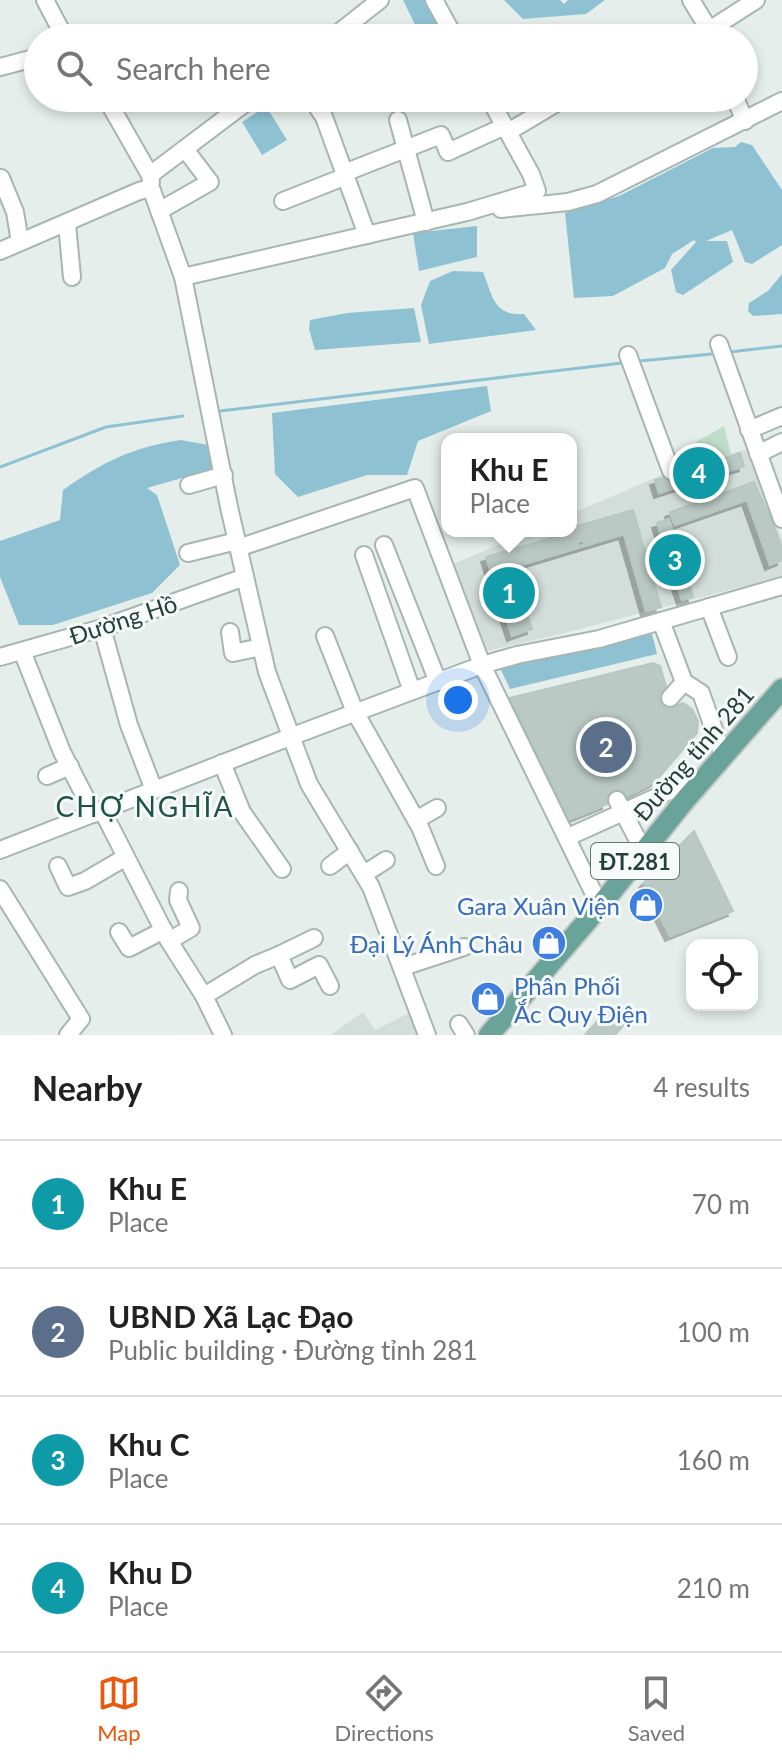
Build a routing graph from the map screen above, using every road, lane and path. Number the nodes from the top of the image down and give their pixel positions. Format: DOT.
graph roads {
  1 [pos="45,0"];
  2 [pos="380,0"];
  3 [pos="434,0"];
  4 [pos="691,0"];
  5 [pos="756,0"];
  6 [pos="58,24"];
  7 [pos="350,24"];
  8 [pos="447,24"];
  9 [pos="701,24"];
  10 [pos="722,24"];
  11 [pos="24,61"];
  12 [pos="0,67"];
  13 [pos="782,101"];
  14 [pos="114,112"];
  15 [pos="234,112"];
  16 [pos="321,112"];
  17 [pos="497,112"];
  18 [pos="539,112"];
  19 [pos="741,112"];
  20 [pos="398,120"];
  21 [pos="745,121"];
  22 [pos="507,129"];
  23 [pos="406,148"];
  24 [pos="185,149"];
  25 [pos="344,175"];
  26 [pos="1,178"];
  27 [pos="151,181"];
  28 [pos="539,198"];
  29 [pos="283,201"];
  30 [pos="159,211"];
  31 [pos="426,222"];
  32 [pos="67,224"];
  33 [pos="367,235"];
  34 [pos="20,242"];
  35 [pos="0,251"];
  36 [pos="72,277"];
  37 [pos="183,277"];
  38 [pos="719,344"];
  39 [pos="628,355"];
  40 [pos="782,416"];
  41 [pos="749,430"];
  42 [pos="782,442"];
  43 [pos="758,454"];
  44 [pos="671,471"];
  45 [pos="224,475"];
  46 [pos="189,485"];
  47 [pos="782,519"];
  48 [pos="237,545"];
  49 [pos="384,545"];
  50 [pos="188,553"];
  51 [pos="364,555"];
  52 [pos="245,577"];
  53 [pos="782,586"];
  54 [pos="709,607"];
  55 [pos="661,621"];
  56 [pos="102,628"];
  57 [pos="230,632"];
  58 [pos="325,636"];
  59 [pos="261,647"];
  60 [pos="22,651"];
  61 [pos="0,657"];
  62 [pos="728,657"];
  63 [pos="482,665"];
  64 [pos="438,682"];
  65 [pos="684,682"];
  66 [pos="782,689"];
  67 [pos="412,691"];
  68 [pos="670,698"];
  69 [pos="355,712"];
  70 [pos="290,737"];
  71 [pos="222,763"];
  72 [pos="717,765"];
  73 [pos="70,766"];
  74 [pos="47,776"];
  75 [pos="154,790"];
  76 [pos="620,806"];
  77 [pos="437,808"];
  78 [pos="98,812"];
  79 [pos="416,820"];
  80 [pos="568,837"];
  81 [pos="0,850"];
  82 [pos="643,850"];
  83 [pos="350,851"];
  84 [pos="126,857"];
  85 [pos="386,860"];
  86 [pos="58,866"];
  87 [pos="330,866"];
  88 [pos="436,866"];
  89 [pos="282,869"];
  90 [pos="364,874"];
  91 [pos="0,889"];
  92 [pos="179,891"];
  93 [pos="600,906"];
  94 [pos="119,932"];
  95 [pos="166,935"];
  96 [pos="314,938"];
  97 [pos="464,947"];
  98 [pos="279,955"];
  99 [pos="403,967"];
  100 [pos="330,986"];
  101 [pos="204,996"];
  102 [pos="81,1019"];
  103 [pos="68,1035"];
  104 [pos="90,1035"];
  105 [pos="223,1035"];
  106 [pos="427,1035"];
  107 [pos="489,1035"];
  1 -- 6 [label="street"];
  2 -- 7 [label="street"];
  3 -- 8 [label="street"];
  4 -- 9 [label="street"];
  5 -- 10 [label="street"];
  11 -- 12 [label="street"];
  13 -- 21 [label="street"];
  14 -- 27 [label="street"];
  15 -- 24 [label="street"];
  16 -- 25 [label="street"];
  17 -- 22 [label="street"];
  18 -- 22 [label="street"];
  19 -- 21 [label="street"];
  20 -- 23 [label="street"];
  21 -- 28 [label="street"];
  22 -- 23 [label="street"];
  22 -- 28 [label="street"];
  23 -- 25 [label="street"];
  23 -- 31 [label="street"];
  24 -- 27 [label="street"];
  24 -- 30 [label="street"];
  25 -- 29 [label="street"];
  25 -- 33 [label="street"];
  26 -- 34 [label="street"];
  27 -- 30 [label="street"];
  27 -- 32 [label="street"];
  28 -- 31 [label="street"];
  30 -- 37 [label="street"];
  31 -- 33 [label="street"];
  32 -- 34 [label="street"];
  32 -- 36 [label="street"];
  33 -- 37 [label="street"];
  34 -- 35 [label="street"];
  37 -- 45 [label="street"];
  38 -- 41 [label="street"];
  39 -- 44 [label="street"];
  40 -- 41 [label="street"];
  41 -- 43 [label="street"];
  42 -- 43 [label="street"];
  43 -- 47 [label="street"];
  45 -- 46 [label="street"];
  45 -- 48 [label="street"];
  48 -- 50 [label="street"];
  48 -- 52 [label="street"];
  48 -- 63 [label="street"];
  49 -- 64 [label="street"];
  51 -- 67 [label="street"];
  52 -- 56 [label="street, Đường Hồ"];
  52 -- 59 [label="street"];
  53 -- 54 [label="street"];
  54 -- 55 [label="street"];
  54 -- 62 [label="street"];
  55 -- 63 [label="street"];
  55 -- 65 [label="street"];
  56 -- 60 [label="street, Đường Hồ"];
  56 -- 75 [label="street"];
  57 -- 59 [label="street"];
  58 -- 69 [label="street"];
  59 -- 70 [label="street"];
  60 -- 61 [label="street, Đường Hồ"];
  60 -- 73 [label="street"];
  63 -- 64 [label="street"];
  63 -- 80 [label="street"];
  64 -- 67 [label="street"];
  65 -- 68 [label="street"];
  65 -- 72 [label="street"];
  66 -- 72 [label="main road, Đường tỉnh 281 / ĐT.281"];
  67 -- 69 [label="street"];
  69 -- 70 [label="street"];
  69 -- 79 [label="street"];
  70 -- 71 [label="street"];
  70 -- 83 [label="street"];
  71 -- 75 [label="street"];
  71 -- 89 [label="street"];
  72 -- 76 [label="street"];
  72 -- 82 [label="main road, Đường tỉnh 281 / ĐT.281"];
  73 -- 74 [label="street"];
  73 -- 78 [label="street"];
  75 -- 78 [label="street"];
  76 -- 80 [label="street"];
  76 -- 82 [label="street"];
  77 -- 79 [label="street"];
  78 -- 81 [label="street"];
  78 -- 84 [label="street"];
  79 -- 88 [label="street"];
  80 -- 93 [label="street"];
  82 -- 93 [label="main road, Đường tỉnh 281 / ĐT.281"];
  83 -- 87 [label="street"];
  83 -- 90 [label="street"];
  84 -- 86 [label="street"];
  84 -- 95 [label="street"];
  85 -- 90 [label="street"];
  90 -- 99 [label="street"];
  91 -- 102 [label="street"];
  92 -- 95 [label="street"];
  93 -- 107 [label="main road, Đường tỉnh 281 / ĐT.281"];
  94 -- 95 [label="street"];
  95 -- 101 [label="street"];
  96 -- 98 [label="street"];
  97 -- 99 [label="street"];
  98 -- 100 [label="street"];
  98 -- 101 [label="street"];
  99 -- 106 [label="street"];
  101 -- 105 [label="street"];
  102 -- 103 [label="street"];
  102 -- 104 [label="street"];
}
